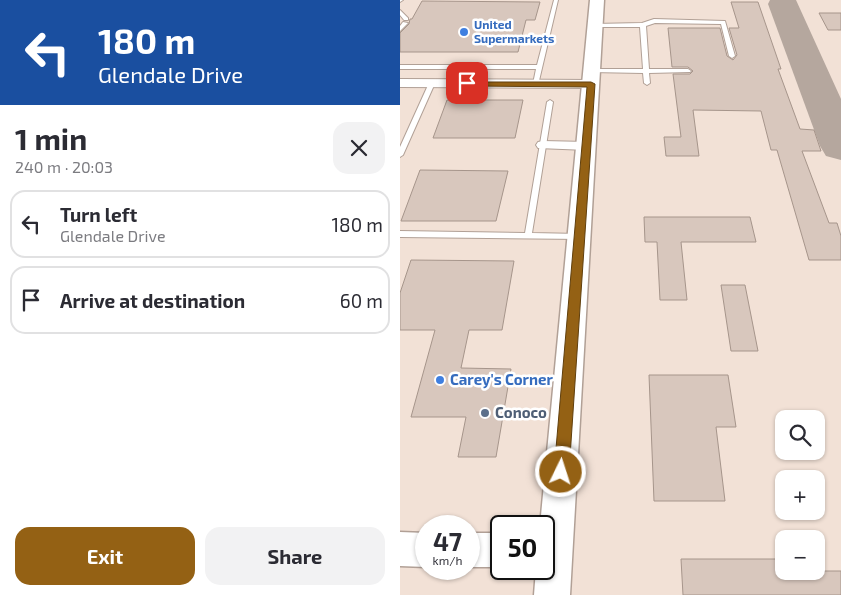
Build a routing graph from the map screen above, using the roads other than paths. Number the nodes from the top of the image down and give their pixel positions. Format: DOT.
graph roads {
  1 [pos="556,0"];
  2 [pos="597,0"];
  3 [pos="400,12"];
  4 [pos="596,25"];
  5 [pos="643,25"];
  6 [pos="400,29"];
  7 [pos="732,56"];
  8 [pos="539,66"];
  9 [pos="400,67"];
  10 [pos="646,71"];
  11 [pos="688,71"];
  12 [pos="592,78"];
  13 [pos="647,82"];
  14 [pos="400,83"];
  15 [pos="432,83"];
  16 [pos="536,84"];
  17 [pos="550,102"];
  18 [pos="543,145"];
  19 [pos="587,146"];
  20 [pos="400,155"];
  21 [pos="400,234"];
  22 [pos="528,236"];
  23 [pos="580,237"];
  24 [pos="553,515"];
  25 [pos="400,549"];
  26 [pos="415,550"];
  27 [pos="551,580"];
  28 [pos="552,595"];
  1 -- 8 [label="lane"];
  2 -- 4 [label="main road"];
  3 -- 6 [label="lane"];
  4 -- 5 [label="lane"];
  4 -- 12 [label="main road"];
  5 -- 7 [label="lane"];
  5 -- 10 [label="lane"];
  8 -- 9 [label="lane"];
  8 -- 16 [label="lane"];
  10 -- 11 [label="lane"];
  10 -- 12 [label="lane"];
  10 -- 13 [label="lane"];
  12 -- 16 [label="street"];
  12 -- 19 [label="main road"];
  14 -- 15 [label="street"];
  15 -- 16 [label="street"];
  15 -- 20 [label="lane"];
  17 -- 18 [label="lane"];
  18 -- 19 [label="street"];
  18 -- 22 [label="lane"];
  19 -- 23 [label="main road"];
  21 -- 22 [label="lane"];
  22 -- 23 [label="lane"];
  23 -- 24 [label="main road"];
  25 -- 26 [label="main road"];
  27 -- 28 [label="main road"];
}
